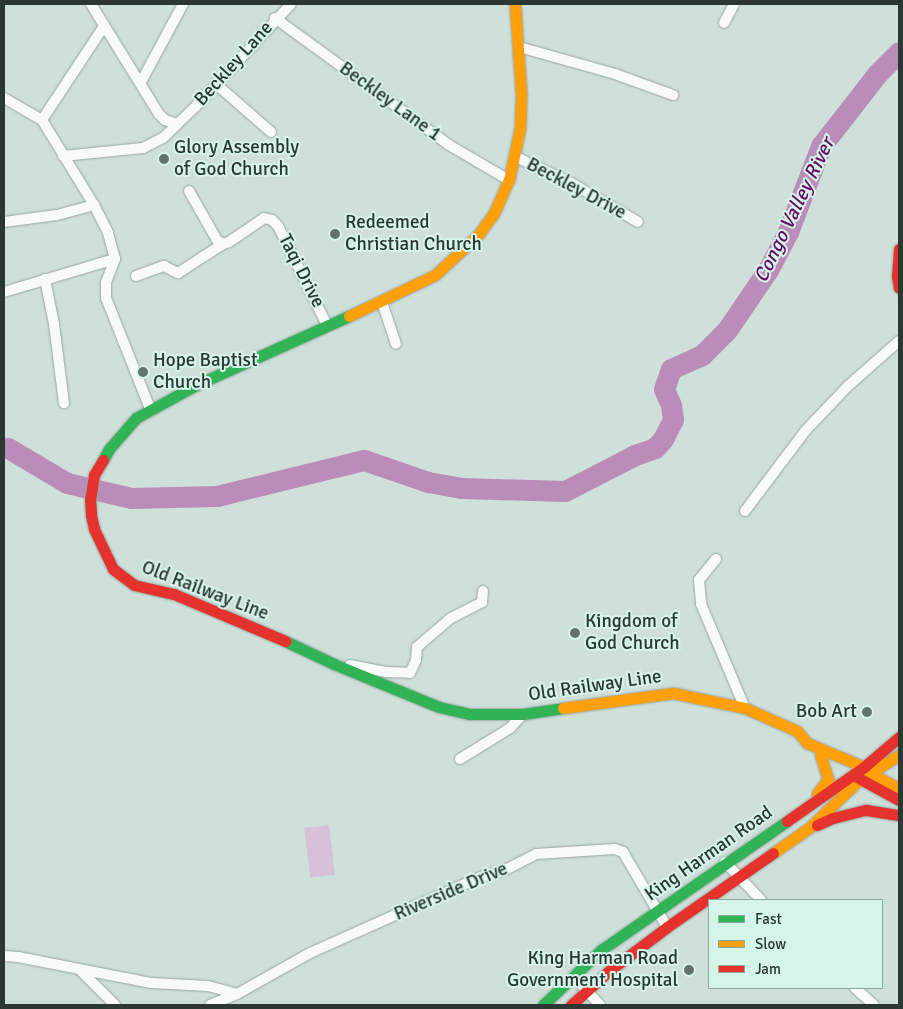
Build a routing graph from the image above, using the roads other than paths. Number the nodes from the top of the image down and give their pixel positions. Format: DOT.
graph roads {
  1 [pos="91,4"];
  2 [pos="184,4"];
  3 [pos="291,4"];
  4 [pos="515,4"];
  5 [pos="734,4"];
  6 [pos="275,18"];
  7 [pos="724,23"];
  8 [pos="104,26"];
  9 [pos="519,47"];
  10 [pos="141,82"];
  11 [pos="216,84"];
  12 [pos="673,95"];
  13 [pos="4,98"];
  14 [pos="42,120"];
  15 [pos="177,124"];
  16 [pos="271,132"];
  17 [pos="62,156"];
  18 [pos="514,156"];
  19 [pos="509,180"];
  20 [pos="189,191"];
  21 [pos="94,205"];
  22 [pos="4,222"];
  23 [pos="638,222"];
  24 [pos="223,244"];
  25 [pos="899,249"];
  26 [pos="115,259"];
  27 [pos="136,276"];
  28 [pos="45,280"];
  29 [pos="899,288"];
  30 [pos="4,292"];
  31 [pos="382,302"];
  32 [pos="327,324"];
  33 [pos="899,341"];
  34 [pos="396,344"];
  35 [pos="64,403"];
  36 [pos="151,410"];
  37 [pos="745,511"];
  38 [pos="716,559"];
  39 [pos="484,591"];
  40 [pos="334,664"];
  41 [pos="745,708"];
  42 [pos="523,714"];
  43 [pos="898,738"];
  44 [pos="823,754"];
  45 [pos="899,755"];
  46 [pos="460,758"];
  47 [pos="861,773"];
  48 [pos="899,788"];
  49 [pos="899,800"];
  50 [pos="804,808"];
  51 [pos="899,815"];
  52 [pos="809,828"];
  53 [pos="725,862"];
  54 [pos="737,877"];
  55 [pos="761,899"];
  56 [pos="658,910"];
  57 [pos="667,927"];
  58 [pos="4,956"];
  59 [pos="79,969"];
  60 [pos="573,976"];
  61 [pos="856,989"];
  62 [pos="587,990"];
  63 [pos="237,994"];
  64 [pos="115,1005"];
  65 [pos="210,1005"];
  66 [pos="543,1005"];
  67 [pos="571,1005"];
  68 [pos="600,1005"];
  69 [pos="874,1005"];
  1 -- 8 [label="street"];
  2 -- 10 [label="street"];
  3 -- 6 [label="street, Beckley Lane"];
  4 -- 9 [label="street, Old Railway Line"];
  5 -- 7 [label="street"];
  6 -- 11 [label="street, Beckley Lane"];
  6 -- 19 [label="street, Beckley Lane 1"];
  8 -- 10 [label="street"];
  8 -- 14 [label="street"];
  9 -- 12 [label="street"];
  9 -- 18 [label="street, Old Railway Line"];
  10 -- 15 [label="street"];
  11 -- 15 [label="street, Beckley Lane"];
  11 -- 16 [label="street"];
  13 -- 14 [label="street"];
  14 -- 17 [label="street"];
  15 -- 17 [label="street, Beckley Lane"];
  17 -- 21 [label="street"];
  18 -- 19 [label="street, Old Railway Line"];
  18 -- 23 [label="street, Beckley Drive"];
  19 -- 31 [label="street, Old Railway Line"];
  20 -- 24 [label="street"];
  21 -- 22 [label="street"];
  21 -- 26 [label="street"];
  24 -- 27 [label="street"];
  24 -- 32 [label="street, Taqi Drive"];
  25 -- 29 [label="street"];
  26 -- 28 [label="street"];
  26 -- 36 [label="street"];
  28 -- 30 [label="street"];
  28 -- 35 [label="street"];
  31 -- 32 [label="street, Old Railway Line"];
  31 -- 34 [label="street"];
  32 -- 36 [label="street, Old Railway Line"];
  33 -- 37 [label="street"];
  36 -- 40 [label="street, Old Railway Line"];
  38 -- 41 [label="street"];
  39 -- 40 [label="street"];
  40 -- 42 [label="street, Old Railway Line"];
  41 -- 42 [label="street, Old Railway Line"];
  41 -- 44 [label="street, Old Railway Line"];
  42 -- 46 [label="street"];
  43 -- 44 [label="street"];
  43 -- 47 [label="street, King Harman Road"];
  44 -- 47 [label="street, Old Railway Line"];
  44 -- 50 [label="street"];
  45 -- 47 [label="street, King Harman Road"];
  47 -- 48 [label="street, Old Railway Line"];
  47 -- 49 [label="street, Old Railway Line"];
  47 -- 50 [label="street, King Harman Road"];
  47 -- 52 [label="street, King Harman Road"];
  50 -- 53 [label="street, King Harman Road"];
  51 -- 52 [label="street"];
  52 -- 54 [label="street, King Harman Road"];
  53 -- 54 [label="street"];
  53 -- 56 [label="street, King Harman Road"];
  54 -- 55 [label="street"];
  54 -- 57 [label="street, King Harman Road"];
  56 -- 57 [label="street, Riverside Drive"];
  56 -- 60 [label="street, King Harman Road"];
  56 -- 63 [label="street, Riverside Drive"];
  57 -- 62 [label="street, King Harman Road"];
  58 -- 59 [label="street"];
  59 -- 63 [label="street"];
  59 -- 64 [label="street"];
  60 -- 62 [label="street"];
  60 -- 66 [label="street, King Harman Road"];
  61 -- 69 [label="street"];
  62 -- 67 [label="street, King Harman Road"];
  62 -- 68 [label="street"];
  63 -- 65 [label="street, Riverside Drive"];
}
